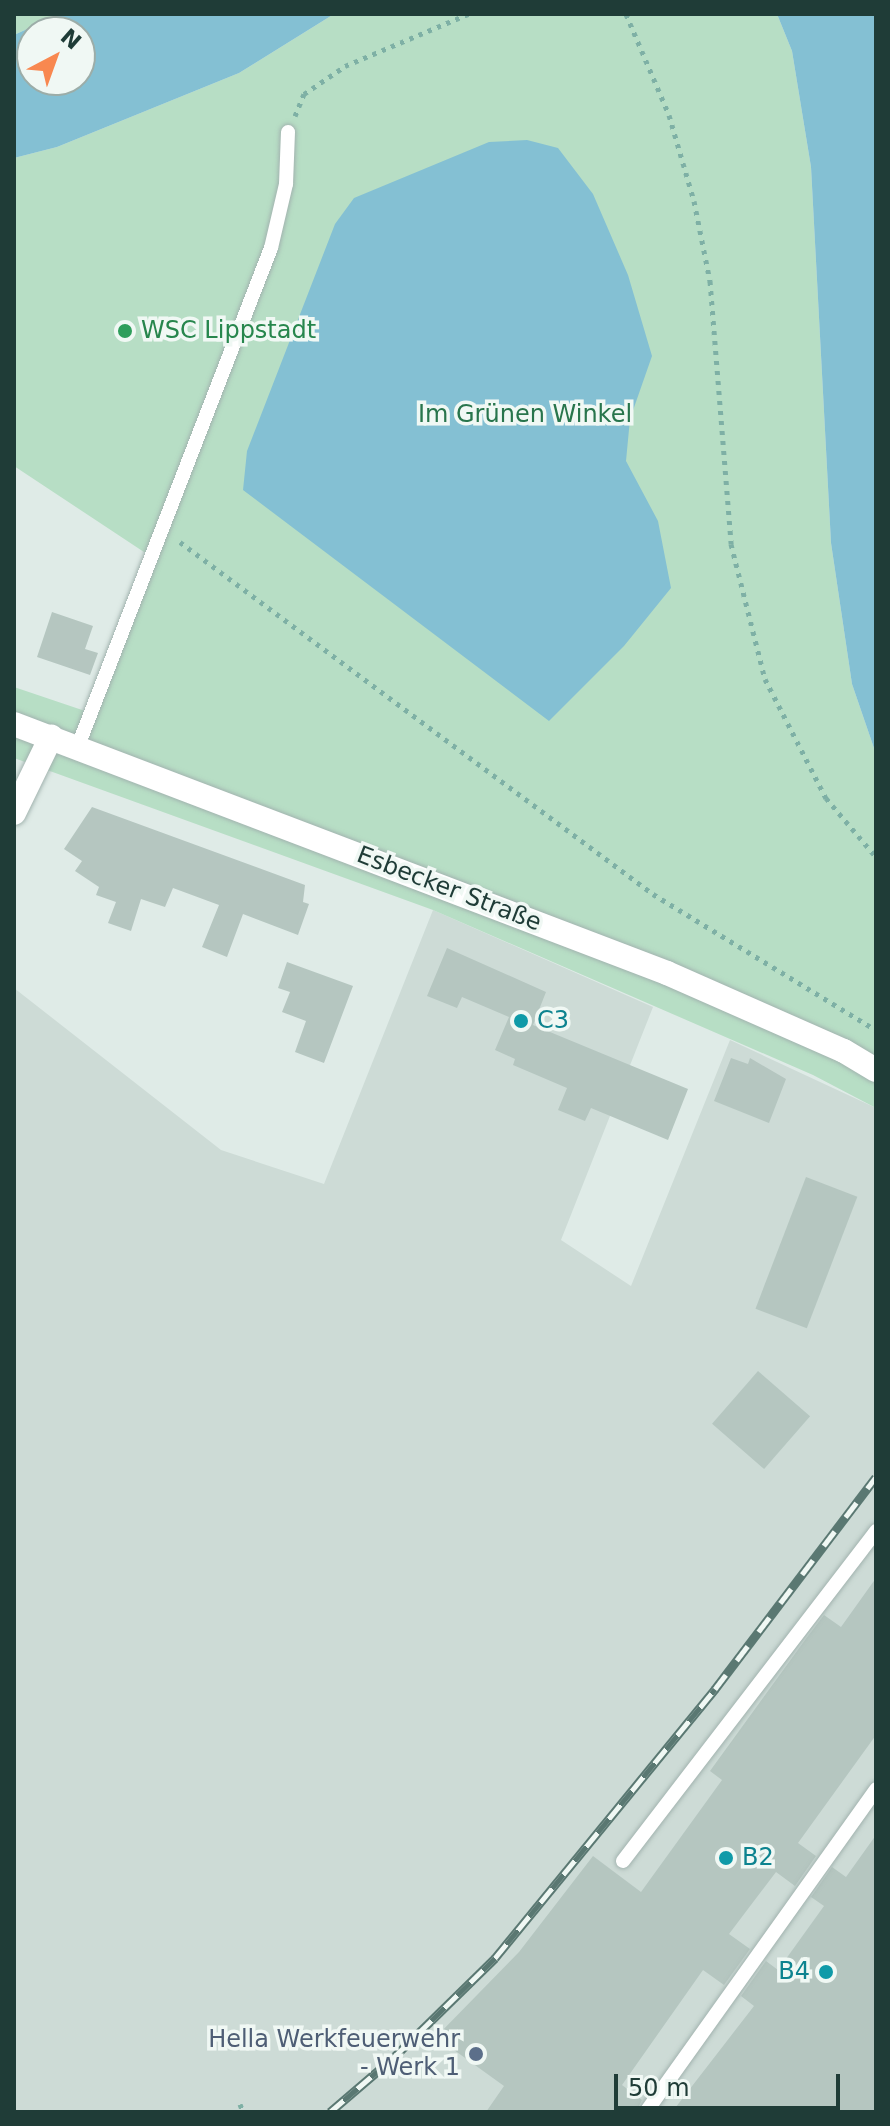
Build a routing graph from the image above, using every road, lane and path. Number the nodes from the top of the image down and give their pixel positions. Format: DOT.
graph roads {
  1 [pos="468,14"];
  2 [pos="626,14"];
  3 [pos="288,132"];
  4 [pos="161,529"];
  5 [pos="14,724"];
  6 [pos="51,737"];
  7 [pos="78,746"];
  8 [pos="14,813"];
  9 [pos="876,857"];
  10 [pos="876,1030"];
  11 [pos="876,1070"];
  12 [pos="876,1531"];
  13 [pos="876,1789"];
  14 [pos="623,1861"];
  15 [pos="240,2104"];
  16 [pos="243,2112"];
  17 [pos="646,2112"];
  1 -- 3 [label="path"];
  2 -- 9 [label="path"];
  3 -- 4 [label="lane"];
  4 -- 7 [label="lane"];
  4 -- 10 [label="path"];
  5 -- 6 [label="street, Esbecker Straße"];
  6 -- 7 [label="street, Esbecker Straße"];
  6 -- 8 [label="street"];
  7 -- 11 [label="street, Esbecker Straße"];
  12 -- 14 [label="lane"];
  13 -- 17 [label="lane"];
  15 -- 16 [label="path"];
}
